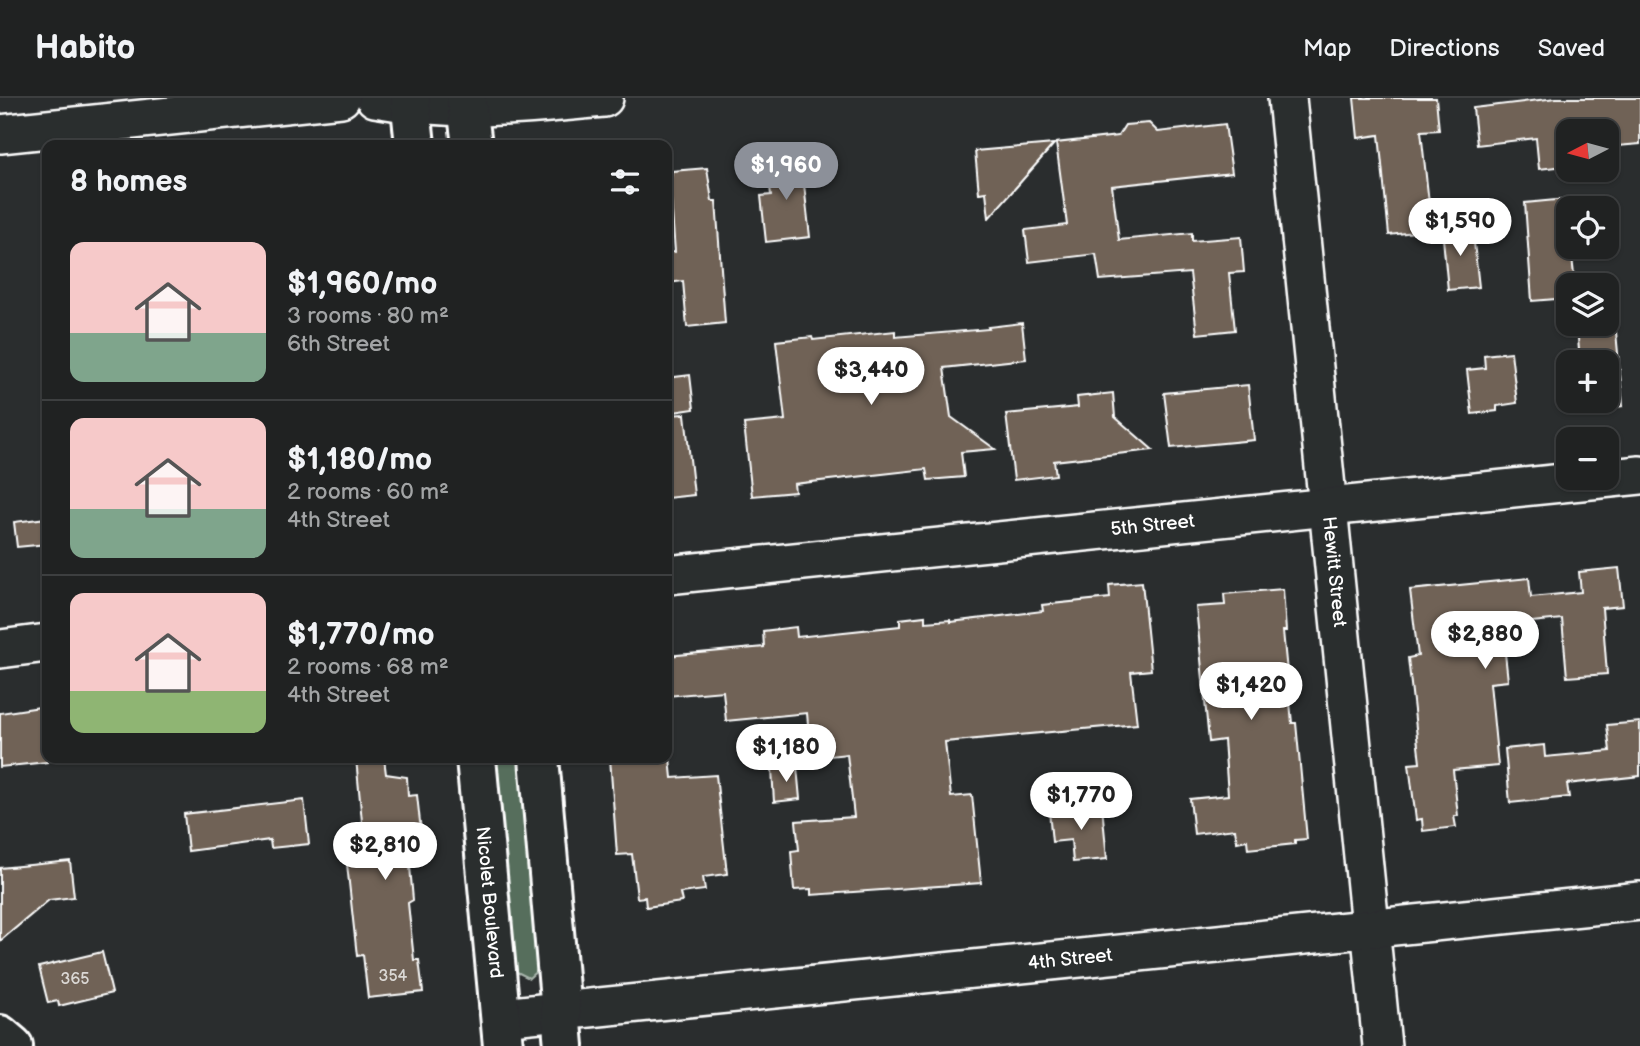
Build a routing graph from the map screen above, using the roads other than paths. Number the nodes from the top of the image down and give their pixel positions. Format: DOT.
graph roads {
  1 [pos="341,98"];
  2 [pos="604,98"];
  3 [pos="1287,98"];
  4 [pos="399,100"];
  5 [pos="467,103"];
  6 [pos="0,134"];
  7 [pos="413,140"];
  8 [pos="471,140"];
  9 [pos="1640,475"];
  10 [pos="1327,507"];
  11 [pos="672,574"];
  12 [pos="42,644"];
  13 [pos="0,649"];
  14 [pos="476,763"];
  15 [pos="539,763"];
  16 [pos="1640,901"];
  17 [pos="1370,929"];
  18 [pos="563,1028"];
  19 [pos="502,1032"];
  20 [pos="0,1035"];
  21 [pos="13,1046"];
  22 [pos="1381,1046"];
  1 -- 6 [label="street"];
  2 -- 5 [label="street"];
  3 -- 10 [label="street, Hewitt Street"];
  4 -- 5 [label="street"];
  4 -- 7 [label="street"];
  5 -- 8 [label="street"];
  9 -- 10 [label="street, 5th Street"];
  10 -- 11 [label="street, 5th Street"];
  10 -- 17 [label="street, Hewitt Street"];
  12 -- 13 [label="street"];
  14 -- 19 [label="street, Nicolet Boulevard"];
  15 -- 18 [label="street"];
  16 -- 17 [label="street, 4th Street"];
  17 -- 18 [label="street, 4th Street"];
  17 -- 22 [label="street, Hewitt Street"];
  18 -- 19 [label="street, 4th Street"];
  20 -- 21 [label="street"];
}
